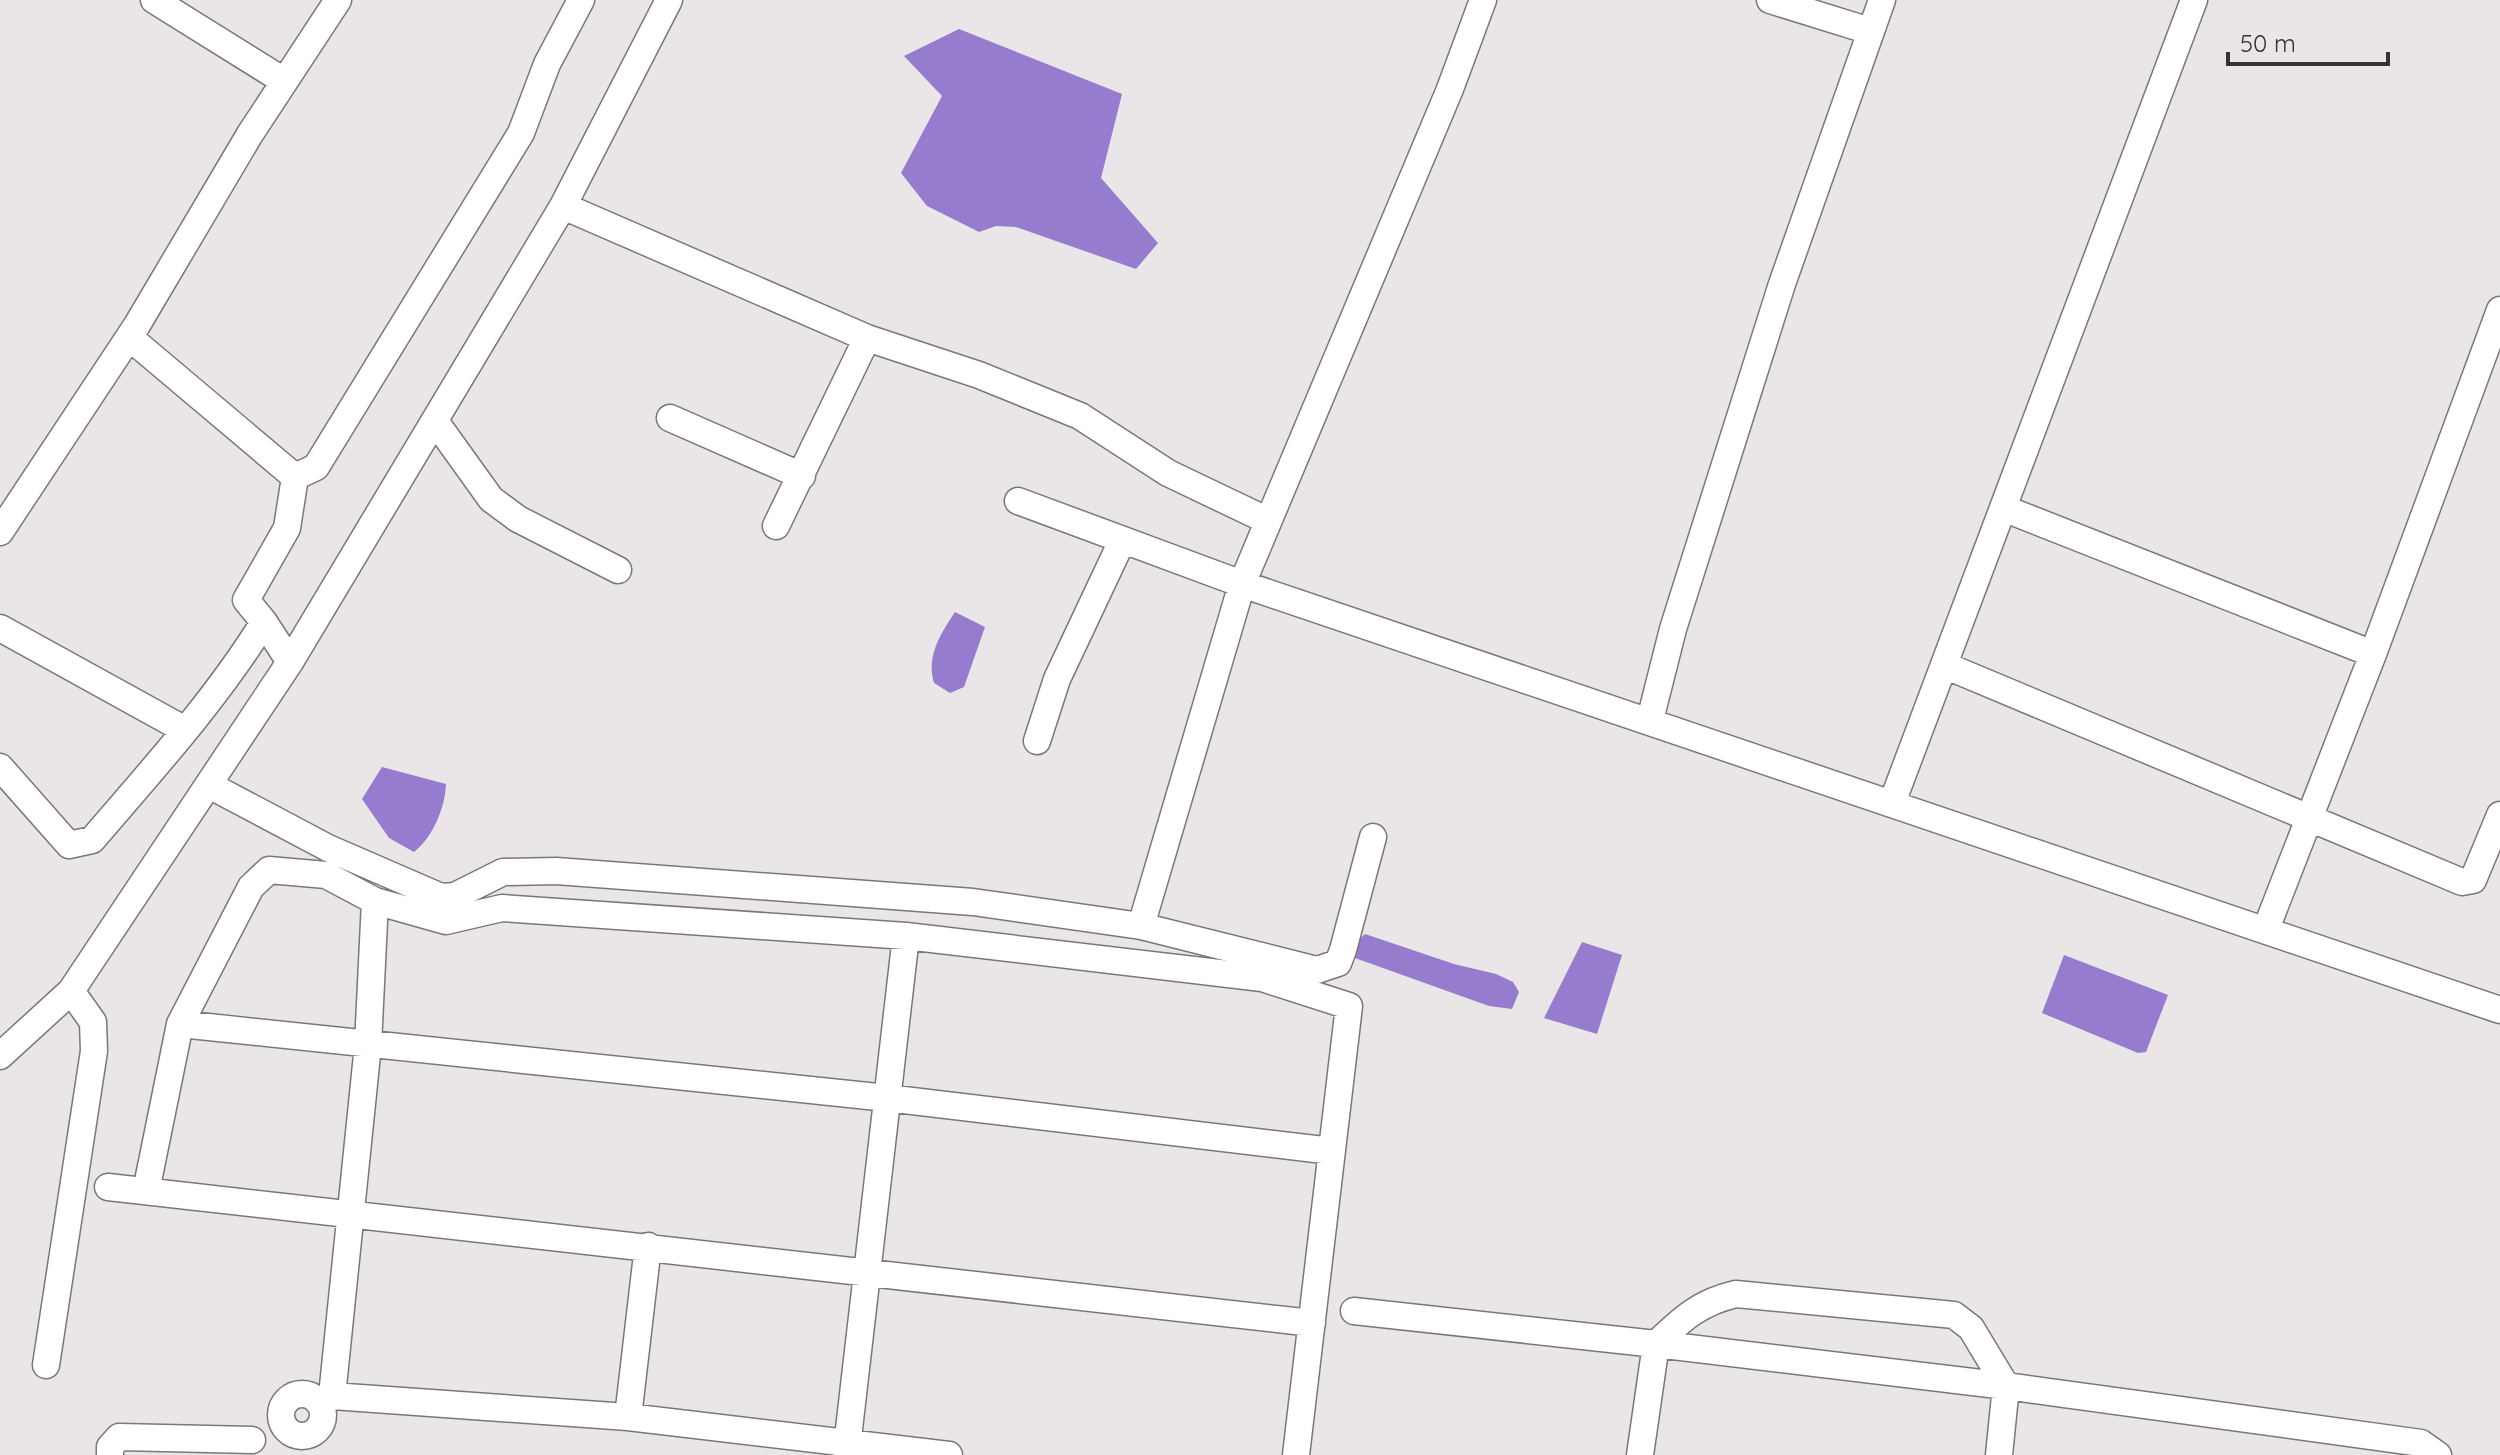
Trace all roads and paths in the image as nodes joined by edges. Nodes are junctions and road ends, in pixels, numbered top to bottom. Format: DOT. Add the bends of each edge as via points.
graph roads {
  1 [pos="154,0"];
  2 [pos="338,0"];
  3 [pos="581,0"];
  4 [pos="669,0"];
  5 [pos="1483,0"];
  6 [pos="1770,0"];
  7 [pos="1882,0"];
  8 [pos="2194,0"];
  9 [pos="1870,31"];
  10 [pos="284,81"];
  11 [pos="563,206"];
  12 [pos="2500,310"];
  13 [pos="129,337"];
  14 [pos="867,338"];
  15 [pos="670,418"];
  16 [pos="435,421"];
  17 [pos="802,476"];
  18 [pos="295,477"];
  19 [pos="1018,501"];
  20 [pos="2003,508"];
  21 [pos="1268,517"];
  22 [pos="776,526"];
  23 [pos="0,532"];
  24 [pos="1122,541"];
  25 [pos="618,570"];
  26 [pos="1242,584"];
  27 [pos="264,622"];
  28 [pos="0,628"];
  29 [pos="2373,654"];
  30 [pos="290,662"];
  31 [pos="1944,665"];
  32 [pos="1650,720"];
  33 [pos="185,730"];
  34 [pos="1037,741"];
  35 [pos="0,767"];
  36 [pos="209,785"];
  37 [pos="1892,803"];
  38 [pos="2500,815"];
  39 [pos="2310,818"];
  40 [pos="1373,837"];
  41 [pos="375,901"];
  42 [pos="1141,926"];
  43 [pos="2266,929"];
  44 [pos="906,936"];
  45 [pos="71,991"];
  46 [pos="2500,1010"];
  47 [pos="180,1024"];
  48 [pos="368,1045"];
  49 [pos="0,1056"];
  50 [pos="887,1098"];
  51 [pos="1332,1151"];
  52 [pos="108,1187"];
  53 [pos="146,1191"];
  54 [pos="349,1214"];
  55 [pos="648,1246"];
  56 [pos="867,1270"];
  57 [pos="1354,1311"];
  58 [pos="1312,1323"];
  59 [pos="1656,1344"];
  60 [pos="46,1365"];
  61 [pos="2006,1386"];
  62 [pos="324,1398"];
  63 [pos="628,1417"];
  64 [pos="290,1427"];
  65 [pos="244,1448"];
  66 [pos="847,1448"];
  67 [pos="110,1455"];
  68 [pos="278,1455"];
  69 [pos="949,1455"];
  70 [pos="1296,1455"];
  71 [pos="1640,1455"];
  72 [pos="1999,1455"];
  73 [pos="2438,1455"];
  1 -- 10 [label="street"];
  2 -- 10 [label="street"];
  3 -- 18 [label="street" via="547,64 521,133 316,467"];
  4 -- 11 [label="street"];
  5 -- 21 [label="street"];
  6 -- 9 [label="street"];
  7 -- 9 [label="street"];
  8 -- 20 [label="street"];
  9 -- 32 [label="street" via="1782,284 1673,629"];
  10 -- 13 [label="street"];
  11 -- 14 [label="street"];
  11 -- 16 [label="street"];
  12 -- 29 [label="street"];
  13 -- 18 [label="street"];
  13 -- 23 [label="street"];
  14 -- 17 [label="street"];
  14 -- 21 [label="street" via="1080,416 1168,473"];
  15 -- 17 [label="street"];
  16 -- 25 [label="street" via="491,499 518,519"];
  16 -- 30 [label="street"];
  17 -- 22 [label="street"];
  18 -- 27 [label="street" via="287,528 246,600"];
  19 -- 24 [label="street"];
  20 -- 29 [label="street"];
  20 -- 31 [label="street"];
  21 -- 26 [label="street"];
  24 -- 26 [label="street"];
  24 -- 34 [label="street" via="1057,679"];
  26 -- 32 [label="street"];
  26 -- 42 [label="street"];
  27 -- 30 [label="street"];
  27 -- 33 [label="street"];
  28 -- 33 [label="street"];
  29 -- 39 [label="street"];
  30 -- 36 [label="street"];
  31 -- 37 [label="street"];
  31 -- 39 [label="street"];
  32 -- 37 [label="street"];
  33 -- 35 [label="street" via="92,840 69,845"];
  36 -- 42 [label="street" via="328,848 441,897 455,896 503,872 556,871 973,902"];
  36 -- 45 [label="street"];
  37 -- 43 [label="street"];
  38 -- 39 [label="street" via="2482,865 2469,883"];
  39 -- 43 [label="street"];
  40 -- 42 [label="street" via="1343,950 1338,963 1329,968 1317,970"];
  41 -- 44 [label="street" via="446,921 502,908"];
  41 -- 47 [label="street" via="326,875 269,870 251,887"];
  41 -- 48 [label="street"];
  43 -- 46 [label="street"];
  44 -- 50 [label="street"];
  44 -- 51 [label="street" via="1262,978 1349,1006"];
  45 -- 49 [label="street"];
  45 -- 60 [label="street" via="93,1022 94,1051"];
  47 -- 48 [label="street"];
  47 -- 53 [label="street"];
  48 -- 50 [label="street"];
  48 -- 54 [label="street"];
  50 -- 51 [label="street"];
  50 -- 56 [label="street"];
  51 -- 58 [label="street"];
  52 -- 53 [label="street"];
  53 -- 54 [label="street"];
  54 -- 55 [label="street"];
  54 -- 62 [label="street"];
  55 -- 56 [label="street"];
  55 -- 63 [label="street"];
  56 -- 58 [label="street"];
  56 -- 66 [label="street"];
  57 -- 59 [label="street"];
  58 -- 70 [label="street"];
  59 -- 61 [label="street"];
  59 -- 61 [label="street" via="1692,1309 1736,1294 1954,1315 1971,1328"];
  59 -- 71 [label="street"];
  61 -- 72 [label="street"];
  61 -- 73 [label="street" via="2421,1443"];
  62 -- 63 [label="street"];
  62 -- 64 [label="street" via="318,1429"];
  63 -- 66 [label="street"];
  64 -- 65 [label="street"];
  64 -- 68 [label="street"];
  65 -- 67 [label="street" via="119,1437"];
  66 -- 69 [label="street"];
}
